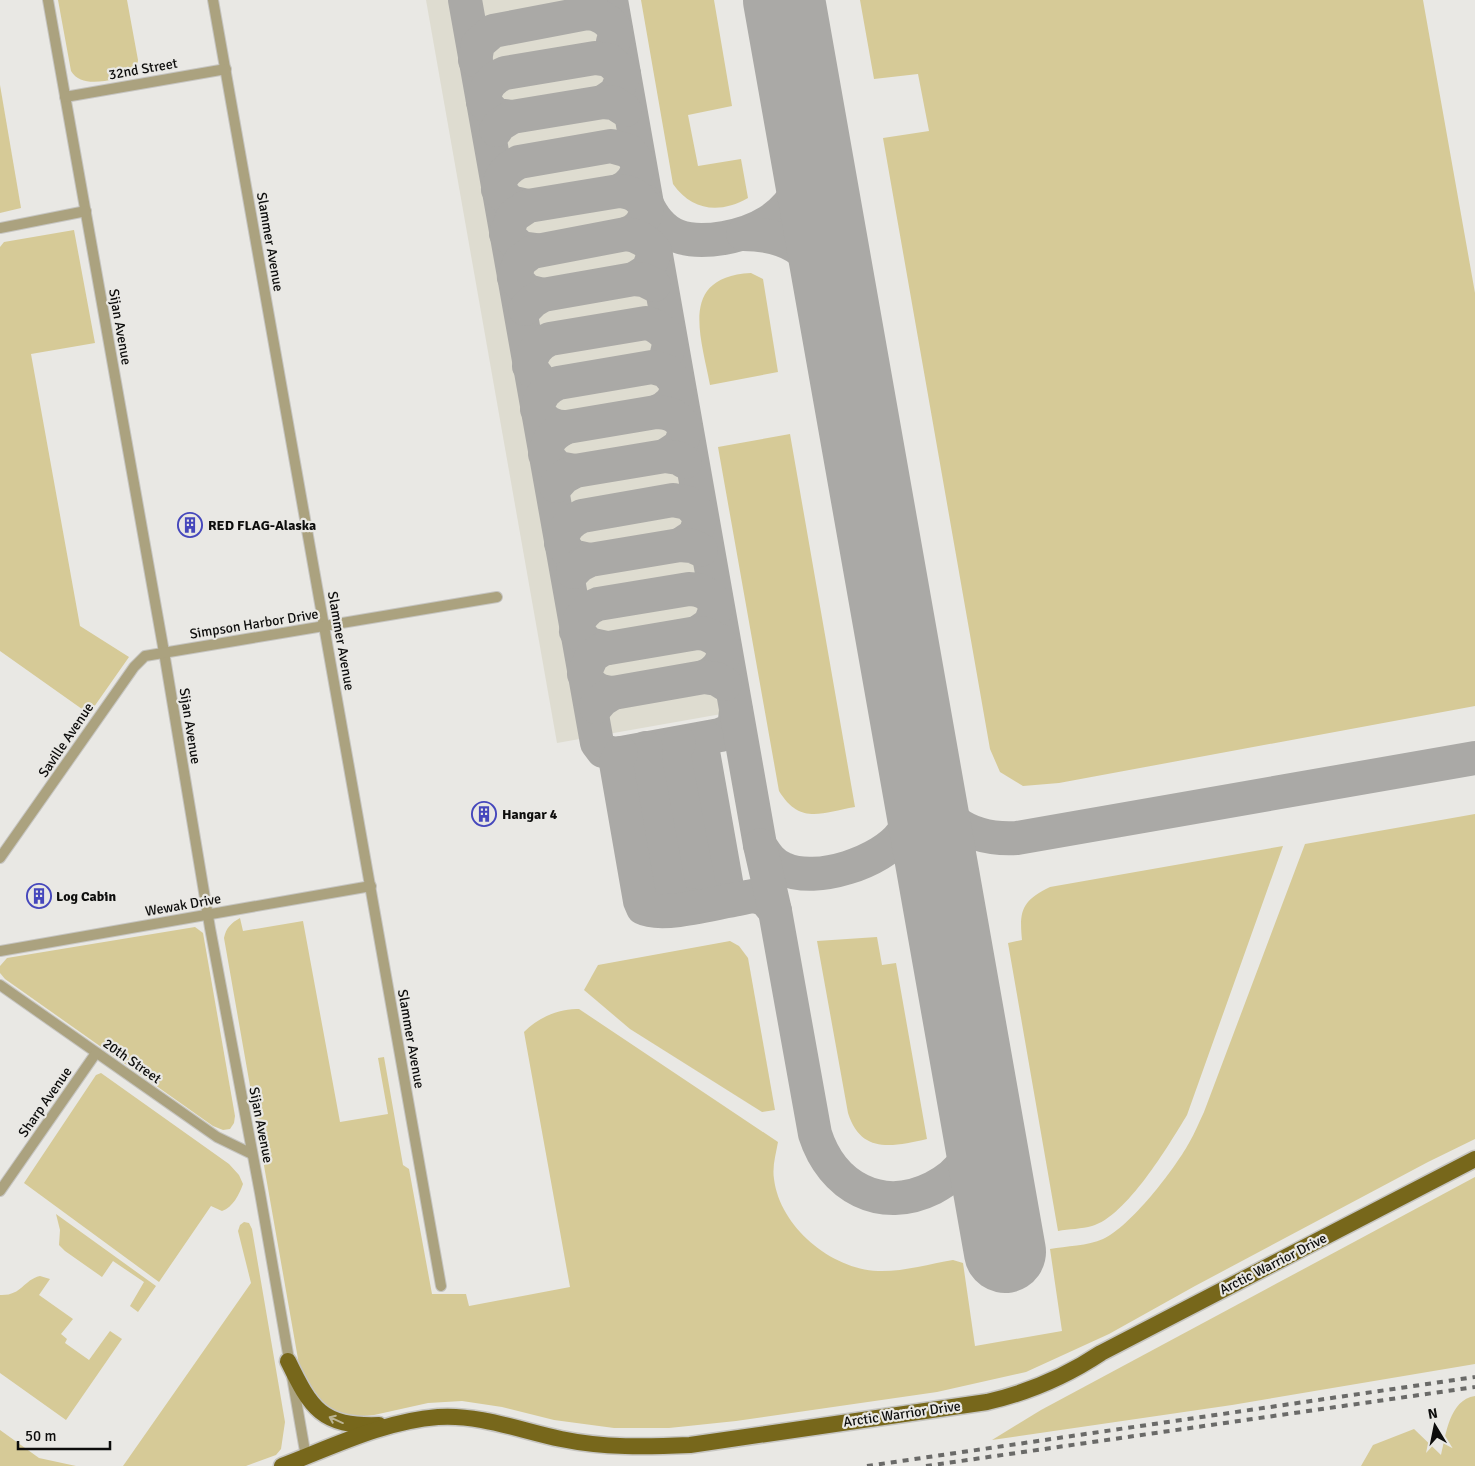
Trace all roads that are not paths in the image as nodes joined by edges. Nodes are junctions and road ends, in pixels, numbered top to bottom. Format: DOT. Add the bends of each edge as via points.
graph roads {
  1 [pos="48,0"];
  2 [pos="213,0"];
  3 [pos="226,69"];
  4 [pos="65,97"];
  5 [pos="86,211"];
  6 [pos="0,228"];
  7 [pos="497,596"];
  8 [pos="324,627"];
  9 [pos="164,652"];
  10 [pos="0,858"];
  11 [pos="371,886"];
  12 [pos="207,914"];
  13 [pos="0,951"];
  14 [pos="0,985"];
  15 [pos="96,1053"];
  16 [pos="252,1154"];
  17 [pos="1475,1159"];
  18 [pos="0,1191"];
  19 [pos="441,1286"];
  20 [pos="288,1361"];
  21 [pos="401,1424"];
  22 [pos="306,1456"];
  23 [pos="282,1466"];
  1 -- 4 [label="street, Sijan Avenue"];
  2 -- 3 [label="street, Slammer Avenue"];
  3 -- 4 [label="street, 32nd Street"];
  3 -- 8 [label="street, Slammer Avenue"];
  4 -- 5 [label="street, Sijan Avenue"];
  5 -- 6 [label="street"];
  5 -- 9 [label="street, Sijan Avenue"];
  7 -- 8 [label="street, Simpson Harbor Drive"];
  8 -- 9 [label="street, Simpson Harbor Drive"];
  8 -- 11 [label="street, Slammer Avenue"];
  9 -- 10 [label="street, Saville Avenue" via="145,656 134,666"];
  9 -- 12 [label="street, Sijan Avenue"];
  11 -- 12 [label="street, Wewak Drive"];
  11 -- 19 [label="street, Slammer Avenue"];
  12 -- 13 [label="street, Wewak Drive"];
  12 -- 16 [label="street, Sijan Avenue"];
  14 -- 15 [label="street, 20th Street"];
  15 -- 16 [label="street, 20th Street" via="217,1137"];
  15 -- 18 [label="street, Sharp Avenue"];
  16 -- 20 [label="street, Sijan Avenue"];
  17 -- 21 [label="main road, Arctic Warrior Drive" via="1058,1379 1016,1395 700,1444 655,1447 564,1440 469,1418 439,1417"];
  21 -- 20 [label="main road, one-way" via="362,1426 340,1423 320,1412 306,1398"];
  20 -- 22 [label="street, Sijan Avenue"];
  21 -- 22 [label="main road, Arctic Warrior Drive"];
  22 -- 23 [label="main road, Arctic Warrior Drive"];
}
